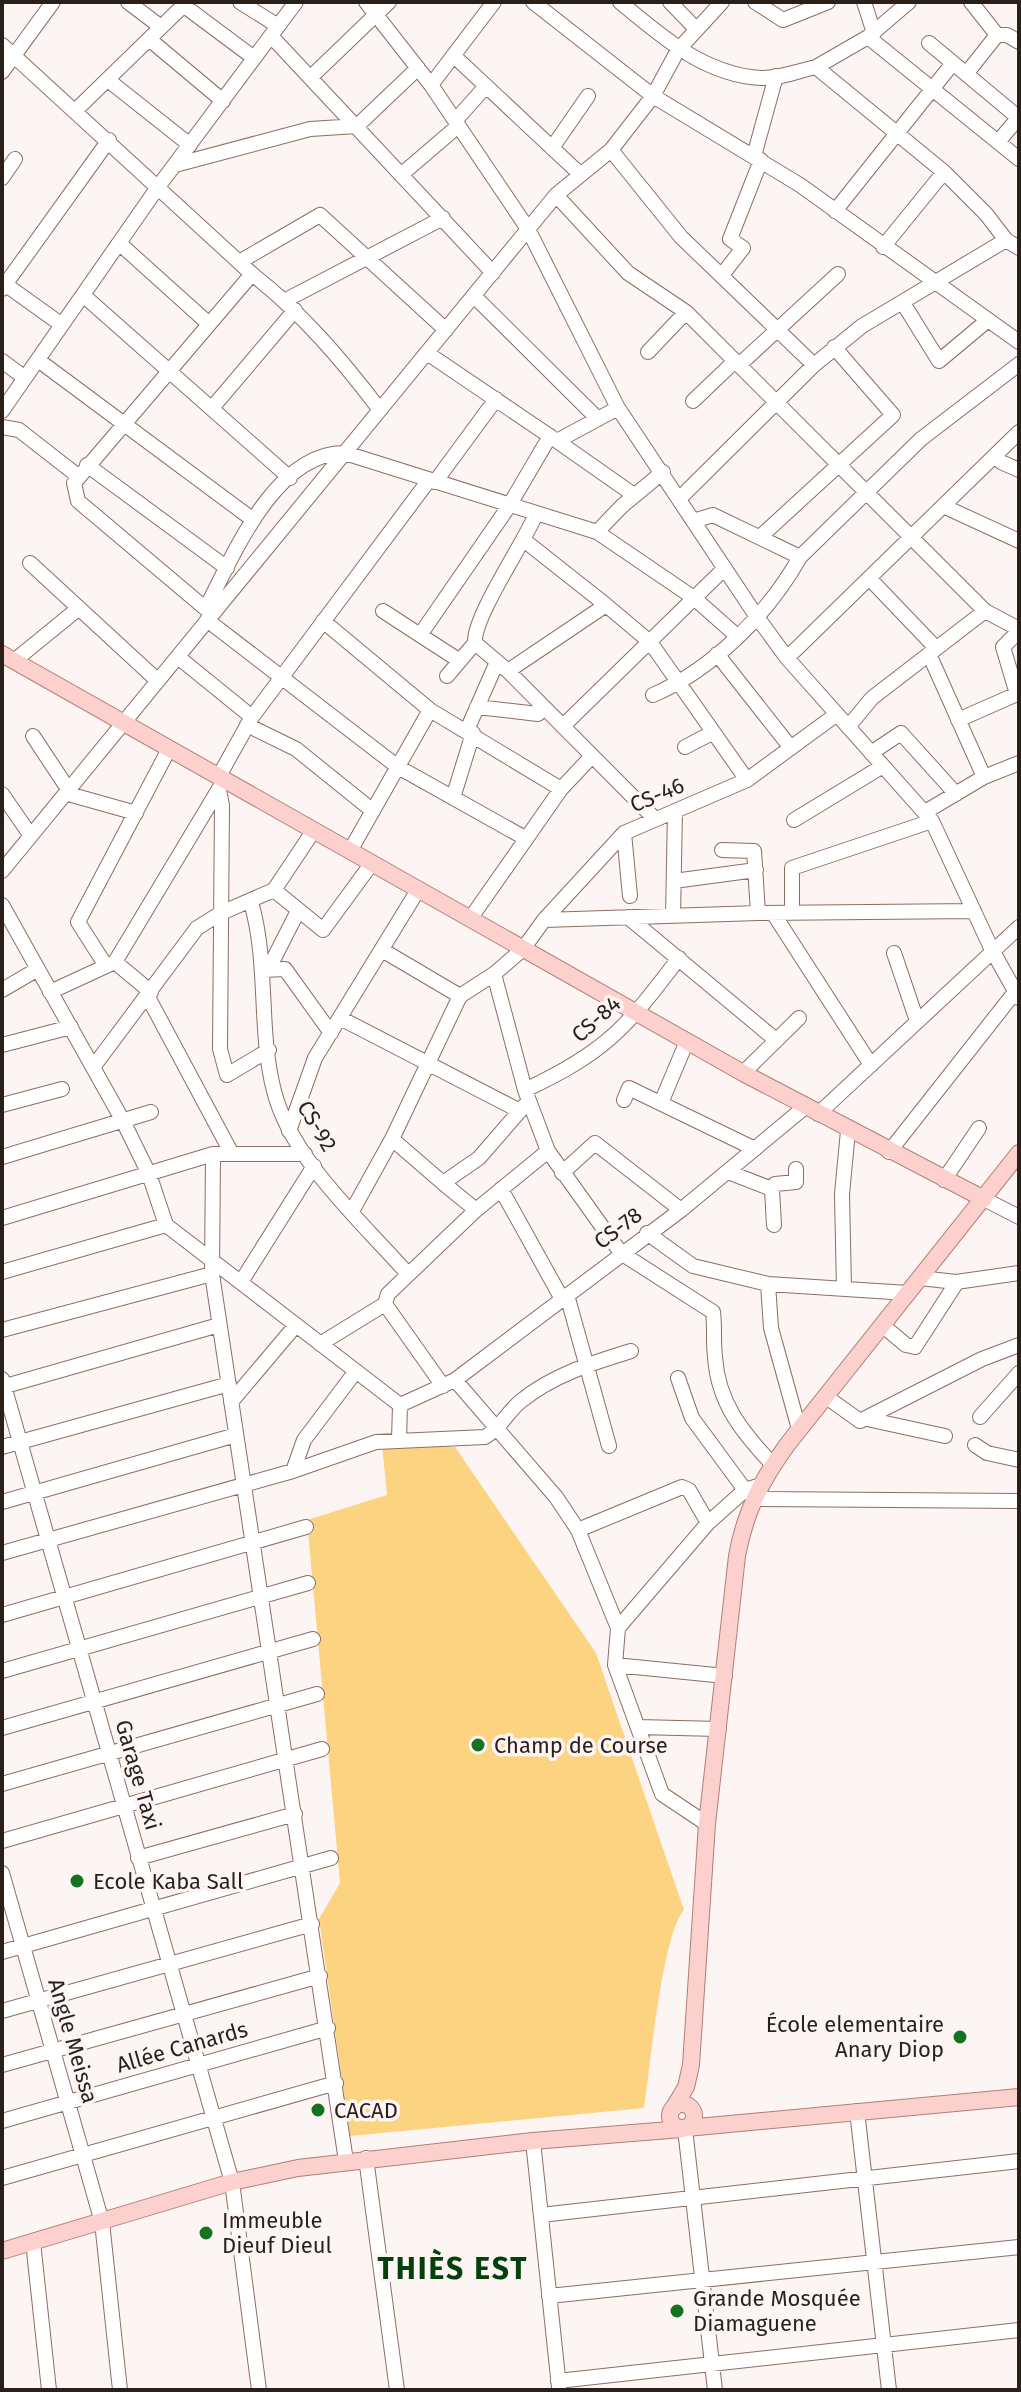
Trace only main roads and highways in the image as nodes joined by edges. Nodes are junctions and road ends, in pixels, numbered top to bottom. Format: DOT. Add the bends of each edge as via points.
graph roads {
  1 [pos="8,658"];
  2 [pos="1019,1153"];
  3 [pos="984,1199"];
  4 [pos="691,2065"];
  5 [pos="1019,2097"];
  6 [pos="672,2110"];
  7 [pos="688,2122"];
  8 [pos="638,2131"];
  9 [pos="2,2251"];
  1 -- 3 [label="main road" via="743,1073"];
  2 -- 3 [label="main road"];
  3 -- 4 [label="main road" via="752,1492 737,1556 707,1824"];
  4 -- 6 [label="main road"];
  4 -- 7 [label="main road"];
  5 -- 7 [label="main road" via="734,2126"];
  6 -- 7 [label="main road" via="681,2104"];
  6 -- 8 [label="main road"];
  7 -- 8 [label="main road"];
  8 -- 9 [label="main road" via="366,2158 232,2182"];
}
